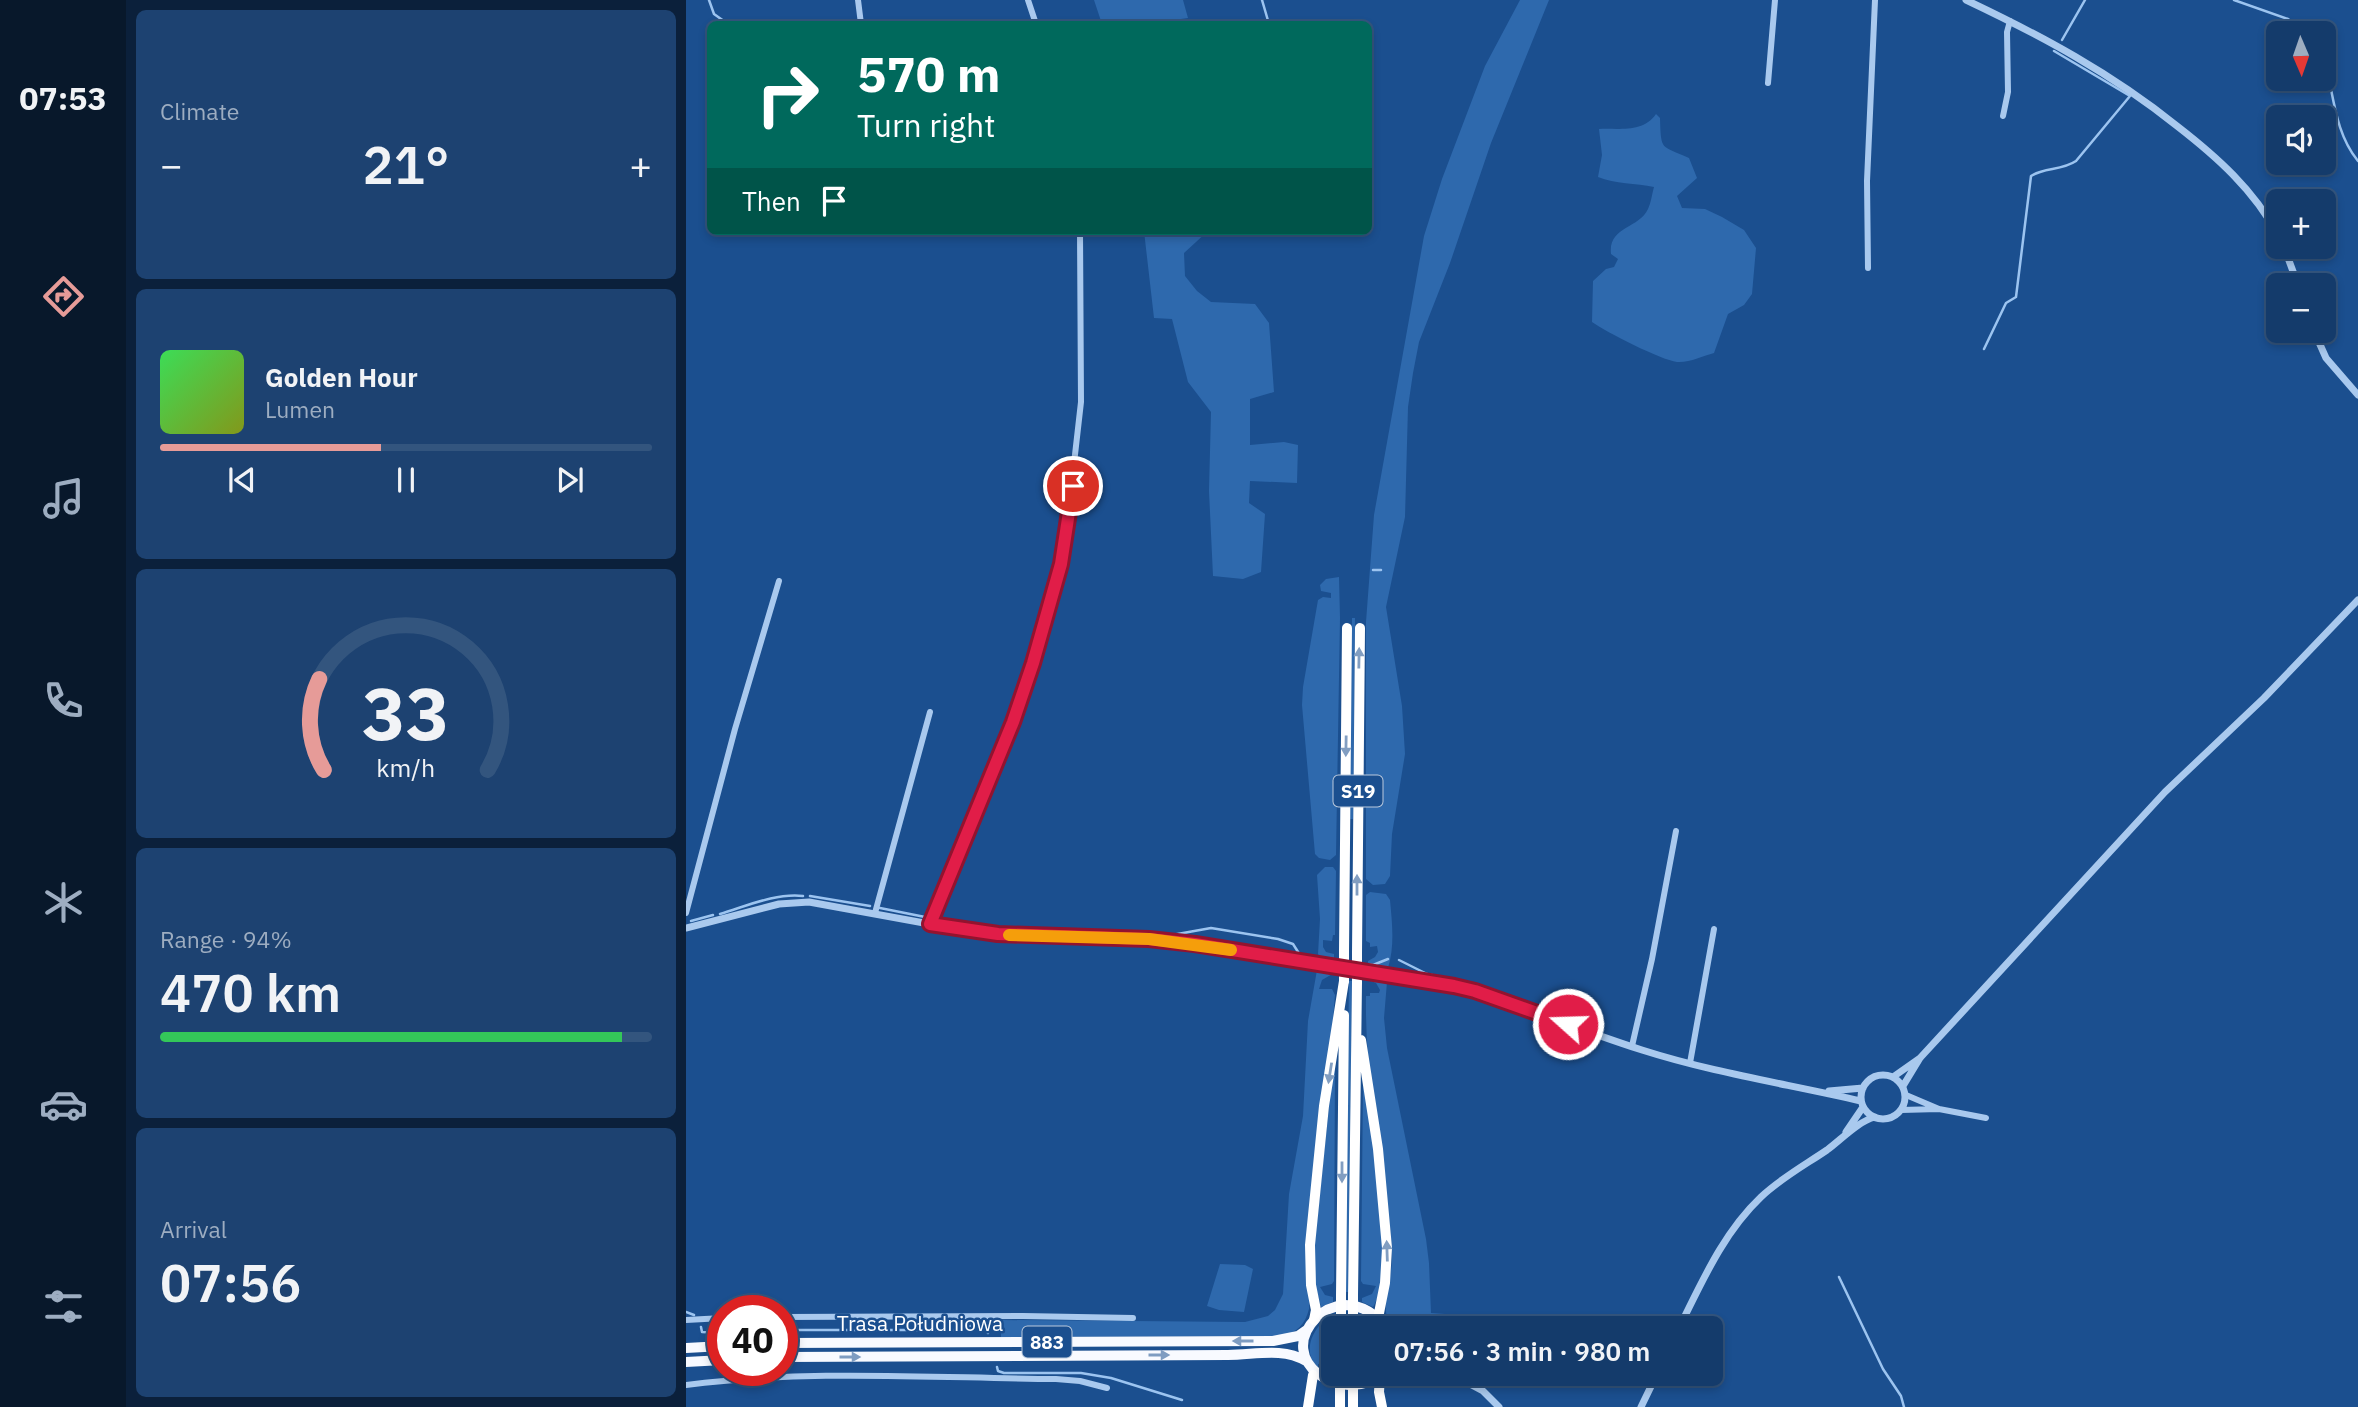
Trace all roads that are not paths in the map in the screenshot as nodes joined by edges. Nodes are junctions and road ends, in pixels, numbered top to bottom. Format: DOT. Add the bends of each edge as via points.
graph roads {
  1 [pos="858,0"];
  2 [pos="1028,0"];
  3 [pos="1775,0"];
  4 [pos="1875,0"];
  5 [pos="1966,0"];
  6 [pos="861,21"];
  7 [pos="1035,21"];
  8 [pos="2010,21"];
  9 [pos="1768,83"];
  10 [pos="2003,116"];
  11 [pos="2266,215"];
  12 [pos="1080,235"];
  13 [pos="1868,268"];
  14 [pos="2319,343"];
  15 [pos="2358,395"];
  16 [pos="779,581"];
  17 [pos="2358,600"];
  18 [pos="1347,628"];
  19 [pos="1360,628"];
  20 [pos="930,712"];
  21 [pos="1676,831"];
  22 [pos="686,913"];
  23 [pos="875,913"];
  24 [pos="930,924"];
  25 [pos="686,928"];
  26 [pos="1714,929"];
  27 [pos="1344,981"];
  28 [pos="1356,1013"];
  29 [pos="1632,1046"];
  30 [pos="1920,1058"];
  31 [pos="1690,1063"];
  32 [pos="1893,1077"];
  33 [pos="1903,1086"];
  34 [pos="1863,1088"];
  35 [pos="1825,1091"];
  36 [pos="1906,1095"];
  37 [pos="1862,1104"];
  38 [pos="1939,1109"];
  39 [pos="1901,1110"];
  40 [pos="1875,1117"];
  41 [pos="1986,1118"];
  42 [pos="1844,1135"];
  43 [pos="1341,1316"];
  44 [pos="1353,1316"];
  45 [pos="1375,1316"];
  46 [pos="1378,1316"];
  47 [pos="1685,1316"];
  48 [pos="798,1317"];
  49 [pos="1133,1318"];
  50 [pos="707,1319"];
  51 [pos="686,1320"];
  52 [pos="1311,1325"];
  53 [pos="798,1343"];
  54 [pos="707,1347"];
  55 [pos="686,1348"];
  56 [pos="798,1357"];
  57 [pos="707,1361"];
  58 [pos="1306,1361"];
  59 [pos="686,1362"];
  60 [pos="1313,1375"];
  61 [pos="1321,1382"];
  62 [pos="686,1385"];
  63 [pos="1328,1386"];
  64 [pos="1340,1386"];
  65 [pos="1353,1386"];
  66 [pos="1367,1386"];
  67 [pos="1380,1386"];
  68 [pos="1474,1386"];
  69 [pos="1651,1386"];
  70 [pos="1107,1388"];
  71 [pos="1308,1407"];
  72 [pos="1340,1407"];
  73 [pos="1353,1407"];
  74 [pos="1382,1407"];
  75 [pos="1499,1407"];
  76 [pos="1641,1407"];
  1 -- 6 [label="street"];
  2 -- 7 [label="street"];
  3 -- 9 [label="street"];
  4 -- 13 [label="street"];
  5 -- 8 [label="street"];
  8 -- 10 [label="street"];
  8 -- 11 [label="street" via="2109,75 2212,153"];
  12 -- 24 [label="street" via="1081,402 1061,564 1013,722"];
  14 -- 15 [label="street" via="2326,358"];
  16 -- 22 [label="street"];
  17 -- 30 [label="street" via="2165,792"];
  18 -- 27 [label="highway, S19, one-way, bridge"];
  28 -- 19 [label="highway, S19, one-way, bridge"];
  20 -- 23 [label="street"];
  21 -- 29 [label="street"];
  23 -- 24 [label="street"];
  23 -- 25 [label="street" via="791,902"];
  24 -- 29 [label="street" via="998,934 1149,939 1421,980 1475,991"];
  26 -- 31 [label="street"];
  27 -- 43 [label="highway, S19, one-way, bridge"];
  27 -- 52 [label="highway, one-way" via="1324,1106 1310,1245 1316,1310"];
  28 -- 44 [label="highway, S19, bridge"];
  46 -- 28 [label="highway, one-way" via="1387,1248 1378,1149"];
  29 -- 31 [label="street"];
  30 -- 32 [label="street"];
  30 -- 33 [label="street"];
  31 -- 35 [label="street"];
  32 -- 33 [label="street"];
  32 -- 34 [label="street" via="1878,1075"];
  33 -- 36 [label="street"];
  34 -- 35 [label="street"];
  34 -- 37 [label="street"];
  35 -- 37 [label="street"];
  36 -- 38 [label="street"];
  36 -- 39 [label="street"];
  37 -- 40 [label="street"];
  37 -- 42 [label="street"];
  38 -- 39 [label="street"];
  38 -- 41 [label="street"];
  39 -- 40 [label="street" via="1892,1117"];
  40 -- 42 [label="street"];
  42 -- 47 [label="street" via="1751,1207 1719,1250"];
  45 -- 52 [label="highway, 883" via="1343,1305 1327,1310"];
  48 -- 49 [label="street"];
  50 -- 51 [label="street"];
  52 -- 53 [label="highway, Trasa Południowa / 883, one-way" via="1291,1338 1273,1341"];
  52 -- 58 [label="highway" via="1304,1345"];
  54 -- 55 [label="highway"];
  56 -- 58 [label="highway, Trasa Południowa / 883, one-way" via="1276,1352"];
  57 -- 59 [label="highway"];
  58 -- 60 [label="highway"];
  60 -- 61 [label="highway"];
  60 -- 71 [label="highway"];
  62 -- 70 [label="street" via="845,1377 1056,1379"];
  63 -- 66 [label="highway" via="1344,1391"];
  64 -- 72 [label="highway, bridge"];
  65 -- 73 [label="highway, bridge"];
  67 -- 74 [label="highway"];
  68 -- 75 [label="street"];
  69 -- 76 [label="street"];
}
